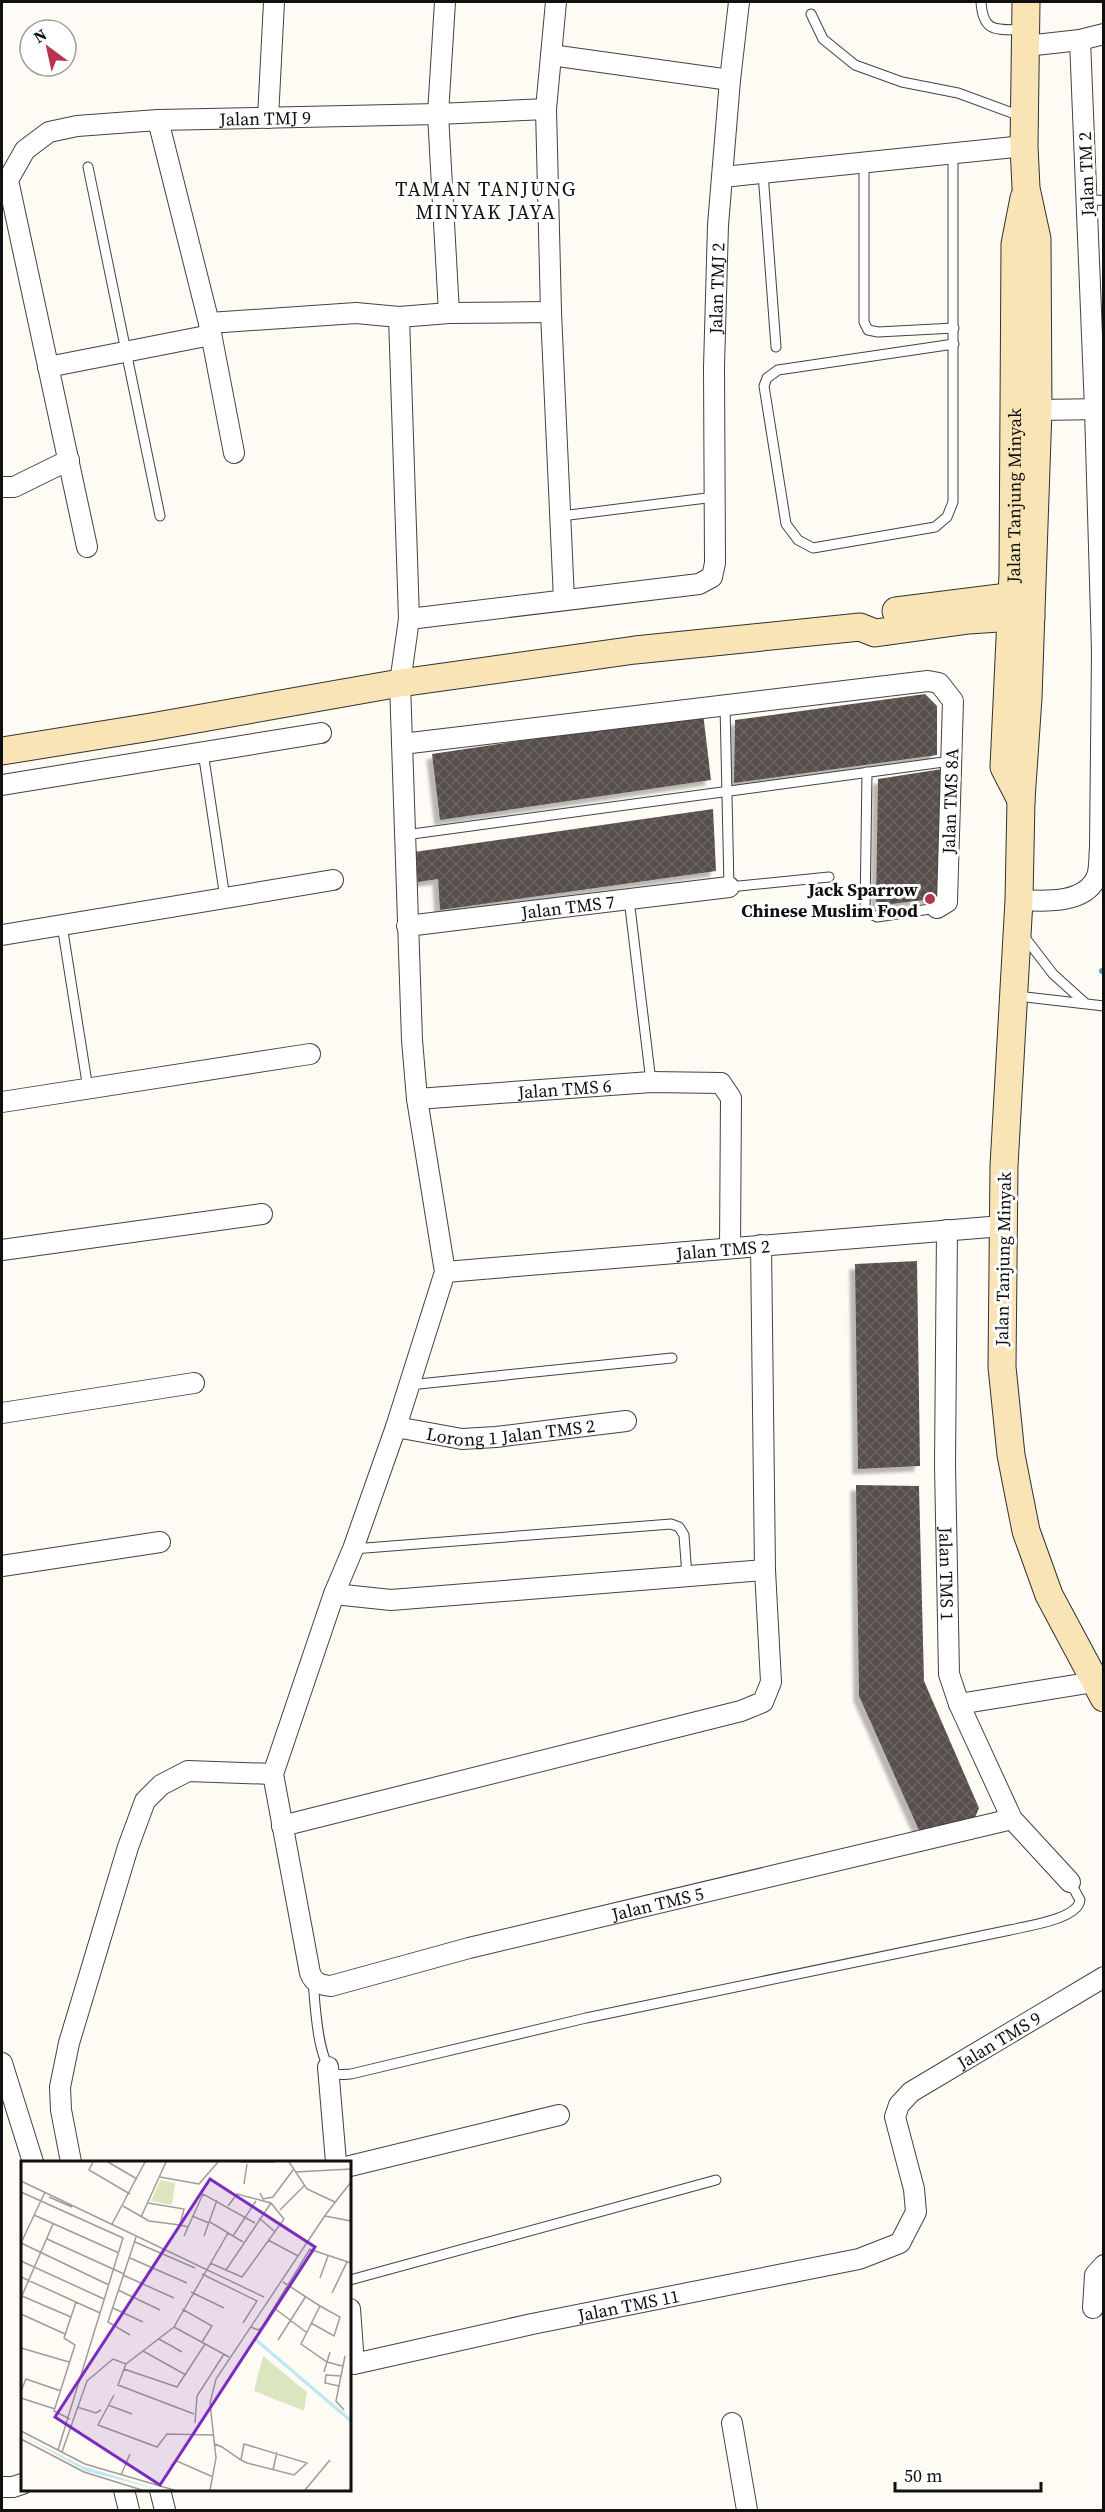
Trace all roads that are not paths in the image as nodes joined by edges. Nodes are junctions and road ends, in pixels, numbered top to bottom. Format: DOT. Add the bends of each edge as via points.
graph roads {
  1 [pos="274,2"];
  2 [pos="445,2"];
  3 [pos="556,2"];
  4 [pos="739,2"];
  5 [pos="981,2"];
  6 [pos="1026,2"];
  7 [pos="812,14"];
  8 [pos="1104,34"];
  9 [pos="1026,38"];
  10 [pos="1080,40"];
  11 [pos="551,55"];
  12 [pos="730,80"];
  13 [pos="546,109"];
  14 [pos="438,114"];
  15 [pos="268,118"];
  16 [pos="1025,118"];
  17 [pos="158,120"];
  18 [pos="1024,146"];
  19 [pos="953,153"];
  20 [pos="864,163"];
  21 [pos="88,167"];
  22 [pos="763,173"];
  23 [pos="723,177"];
  24 [pos="1026,188"];
  25 [pos="1095,200"];
  26 [pos="551,312"];
  27 [pos="449,313"];
  28 [pos="399,316"];
  29 [pos="954,328"];
  30 [pos="210,329"];
  31 [pos="954,344"];
  32 [pos="776,347"];
  33 [pos="127,352"];
  34 [pos="48,367"];
  35 [pos="1100,409"];
  36 [pos="1038,410"];
  37 [pos="234,453"];
  38 [pos="69,460"];
  39 [pos="2,487"];
  40 [pos="715,497"];
  41 [pos="160,516"];
  42 [pos="561,516"];
  43 [pos="1012,542"];
  44 [pos="87,547"];
  45 [pos="564,600"];
  46 [pos="1021,606"];
  47 [pos="967,611"];
  48 [pos="408,619"];
  49 [pos="1103,651"];
  50 [pos="400,683"];
  51 [pos="725,704"];
  52 [pos="1007,706"];
  53 [pos="321,733"];
  54 [pos="402,744"];
  55 [pos="2,751"];
  56 [pos="203,752"];
  57 [pos="951,761"];
  58 [pos="867,772"];
  59 [pos="2,785"];
  60 [pos="727,792"];
  61 [pos="1021,800"];
  62 [pos="405,835"];
  63 [pos="1102,850"];
  64 [pos="829,877"];
  65 [pos="333,880"];
  66 [pos="729,886"];
  67 [pos="225,898"];
  68 [pos="629,898"];
  69 [pos="938,908"];
  70 [pos="1017,913"];
  71 [pos="62,926"];
  72 [pos="407,926"];
  73 [pos="2,935"];
  74 [pos="1012,996"];
  75 [pos="1084,1002"];
  76 [pos="1104,1006"];
  77 [pos="310,1054"];
  78 [pos="651,1082"];
  79 [pos="88,1089"];
  80 [pos="417,1099"];
  81 [pos="2,1102"];
  82 [pos="262,1215"];
  83 [pos="1002,1226"];
  84 [pos="948,1230"];
  85 [pos="761,1245"];
  86 [pos="730,1247"];
  87 [pos="2,1250"];
  88 [pos="445,1272"];
  89 [pos="672,1358"];
  90 [pos="194,1383"];
  91 [pos="409,1385"];
  92 [pos="2,1413"];
  93 [pos="626,1421"];
  94 [pos="396,1427"];
  95 [pos="160,1542"];
  96 [pos="353,1549"];
  97 [pos="2,1566"];
  98 [pos="765,1570"];
  99 [pos="687,1576"];
  100 [pos="334,1594"];
  101 [pos="1099,1690"];
  102 [pos="959,1704"];
  103 [pos="273,1774"];
  104 [pos="1012,1819"];
  105 [pos="282,1826"];
  106 [pos="1070,1882"];
  107 [pos="311,1977"];
  108 [pos="1104,1977"];
  109 [pos="2,2063"];
  110 [pos="328,2067"];
  111 [pos="559,2115"];
  112 [pos="32,2161"];
  113 [pos="71,2161"];
  114 [pos="336,2161"];
  115 [pos="351,2166"];
  116 [pos="716,2180"];
  117 [pos="900,2243"];
  118 [pos="1104,2265"];
  119 [pos="351,2280"];
  120 [pos="1093,2308"];
  121 [pos="351,2323"];
  122 [pos="732,2423"];
  123 [pos="21,2484"];
  124 [pos="2,2487"];
  125 [pos="124,2491"];
  126 [pos="160,2491"];
  127 [pos="129,2511"];
  128 [pos="165,2511"];
  129 [pos="747,2511"];
  1 -- 15 [label="street"];
  2 -- 14 [label="street"];
  3 -- 11 [label="street"];
  4 -- 12 [label="street, Jalan TMJ 2"];
  5 -- 9 [label="lane" via="988,26"];
  6 -- 9 [label="main road, Jalan Tanjung Minyak"];
  7 -- 16 [label="lane" via="823,39 855,65 902,82 958,93"];
  8 -- 10 [label="street"];
  9 -- 10 [label="street"];
  9 -- 16 [label="main road, Jalan Tanjung Minyak"];
  10 -- 25 [label="street, Jalan TM 2"];
  11 -- 12 [label="street"];
  11 -- 13 [label="street"];
  12 -- 23 [label="street, Jalan TMJ 2"];
  13 -- 14 [label="street, Jalan TMJ 9"];
  13 -- 26 [label="street"];
  14 -- 15 [label="street, Jalan TMJ 9"];
  14 -- 27 [label="street"];
  15 -- 17 [label="street, Jalan TMJ 9"];
  16 -- 18 [label="main road, Jalan Tanjung Minyak"];
  17 -- 30 [label="street"];
  17 -- 34 [label="street, Jalan TMJ 9" via="49,132 26,150 8,180"];
  18 -- 19 [label="street"];
  18 -- 24 [label="main road, Jalan Tanjung Minyak"];
  19 -- 20 [label="street"];
  19 -- 29 [label="lane"];
  20 -- 22 [label="street"];
  20 -- 29 [label="lane" via="864,322 868,330"];
  21 -- 33 [label="lane"];
  22 -- 23 [label="street"];
  22 -- 32 [label="lane"];
  23 -- 40 [label="street, Jalan TMJ 2" via="715,331"];
  24 -- 36 [label="main road, Jalan Tanjung Minyak" via="1037,239"];
  24 -- 43 [label="main road, Jalan Tanjung Minyak" via="1015,244"];
  25 -- 35 [label="street, Jalan TM 2"];
  26 -- 27 [label="street"];
  26 -- 42 [label="street"];
  27 -- 28 [label="street"];
  28 -- 30 [label="street" via="356,313"];
  28 -- 48 [label="street"];
  29 -- 31 [label="lane"];
  30 -- 33 [label="street"];
  30 -- 37 [label="street"];
  31 -- 31 [label="lane" via="953,502 946,517 934,527 813,548 798,540 786,524 764,386 768,378 778,370"];
  33 -- 34 [label="street"];
  33 -- 41 [label="lane"];
  34 -- 38 [label="street"];
  35 -- 36 [label="street"];
  35 -- 49 [label="street, Jalan TM 2"];
  36 -- 46 [label="main road, Jalan Tanjung Minyak"];
  38 -- 39 [label="street" via="14,487"];
  38 -- 44 [label="street"];
  40 -- 42 [label="lane"];
  40 -- 45 [label="street, Jalan TMJ 2" via="712,577 699,584"];
  42 -- 45 [label="street"];
  43 -- 46 [label="main road, Jalan Tanjung Minyak"];
  43 -- 47 [label="main road" via="997,580"];
  45 -- 48 [label="street"];
  46 -- 47 [label="main road"];
  46 -- 52 [label="main road, Jalan Tanjung Minyak"];
  46 -- 61 [label="main road, Jalan Tanjung Minyak" via="1025,768"];
  47 -- 50 [label="main road" via="872,615 860,627 635,650"];
  47 -- 52 [label="main road" via="1000,634 1000,687"];
  48 -- 50 [label="street"];
  49 -- 63 [label="street, Jalan TM 2"];
  50 -- 54 [label="street"];
  50 -- 55 [label="main road"];
  51 -- 54 [label="street"];
  51 -- 57 [label="street, Jalan TMS 8A" via="928,681 939,683 953,701"];
  51 -- 60 [label="lane"];
  52 -- 61 [label="main road, Jalan Tanjung Minyak" via="1004,766"];
  53 -- 56 [label="street"];
  54 -- 62 [label="street"];
  56 -- 59 [label="street"];
  56 -- 67 [label="lane"];
  57 -- 58 [label="lane"];
  57 -- 69 [label="street, Jalan TMS 8A" via="947,902"];
  58 -- 60 [label="lane"];
  58 -- 69 [label="lane" via="865,910 877,917"];
  60 -- 62 [label="lane"];
  60 -- 66 [label="lane"];
  61 -- 70 [label="main road, Jalan Tanjung Minyak"];
  62 -- 72 [label="street"];
  63 -- 70 [label="street, Jalan TM 2" via="1097,878 1082,893"];
  64 -- 66 [label="lane"];
  65 -- 67 [label="street"];
  66 -- 68 [label="street, Jalan TMS 7"];
  67 -- 71 [label="street"];
  68 -- 72 [label="street, Jalan TMS 7"];
  68 -- 78 [label="lane"];
  70 -- 74 [label="main road, Jalan Tanjung Minyak"];
  70 -- 75 [label="lane" via="1053,974"];
  71 -- 73 [label="street"];
  71 -- 79 [label="lane"];
  72 -- 80 [label="street"];
  74 -- 75 [label="lane"];
  74 -- 83 [label="main road, Jalan Tanjung Minyak"];
  75 -- 76 [label="lane"];
  77 -- 79 [label="street"];
  78 -- 80 [label="street, Jalan TMS 6"];
  78 -- 86 [label="street, Jalan TMS 6" via="721,1083 731,1098"];
  79 -- 81 [label="street"];
  80 -- 88 [label="street"];
  82 -- 87 [label="street"];
  83 -- 84 [label="street, Jalan TMS 2"];
  83 -- 101 [label="main road, Jalan Tanjung Minyak" via="1002,1367 1019,1502 1049,1595"];
  84 -- 85 [label="street, Jalan TMS 2"];
  84 -- 102 [label="street, Jalan TMS 1" via="945,1465 949,1674"];
  85 -- 86 [label="street, Jalan TMS 2"];
  85 -- 98 [label="street"];
  86 -- 88 [label="street, Jalan TMS 2"];
  88 -- 91 [label="street"];
  89 -- 91 [label="lane"];
  90 -- 92 [label="street"];
  91 -- 94 [label="street"];
  93 -- 94 [label="street, Lorong 1 Jalan TMS 2" via="462,1439"];
  94 -- 96 [label="street"];
  95 -- 97 [label="street"];
  96 -- 99 [label="lane" via="671,1524 684,1535"];
  96 -- 100 [label="street"];
  98 -- 99 [label="street"];
  98 -- 105 [label="street" via="771,1682 763,1702 741,1712"];
  99 -- 100 [label="street" via="391,1600"];
  100 -- 103 [label="street"];
  101 -- 102 [label="street"];
  102 -- 104 [label="street, Jalan TMS 1"];
  103 -- 105 [label="street"];
  103 -- 113 [label="street" via="188,1772 161,1785 146,1801 128,1847 75,2021 60,2087"];
  104 -- 106 [label="street, Jalan TMS 1"];
  104 -- 107 [label="street, Jalan TMS 5" via="469,1948 331,1986 320,1985"];
  105 -- 107 [label="street"];
  106 -- 110 [label="lane" via="1080,1900 1077,1910 1010,1930 586,2018 351,2074 337,2074"];
  107 -- 110 [label="lane" via="321,2051"];
  108 -- 117 [label="street, Jalan TMS 9" via="911,2092 899,2105 896,2117 916,2212"];
  109 -- 112 [label="street"];
  110 -- 114 [label="street"];
  111 -- 115 [label="street"];
  116 -- 119 [label="lane"];
  117 -- 121 [label="street, Jalan TMS 11" via="859,2259 354,2364"];
  118 -- 120 [label="street" via="1095,2275"];
  122 -- 129 [label="street"];
  123 -- 124 [label="street"];
  125 -- 127 [label="street"];
  126 -- 128 [label="street"];
}
